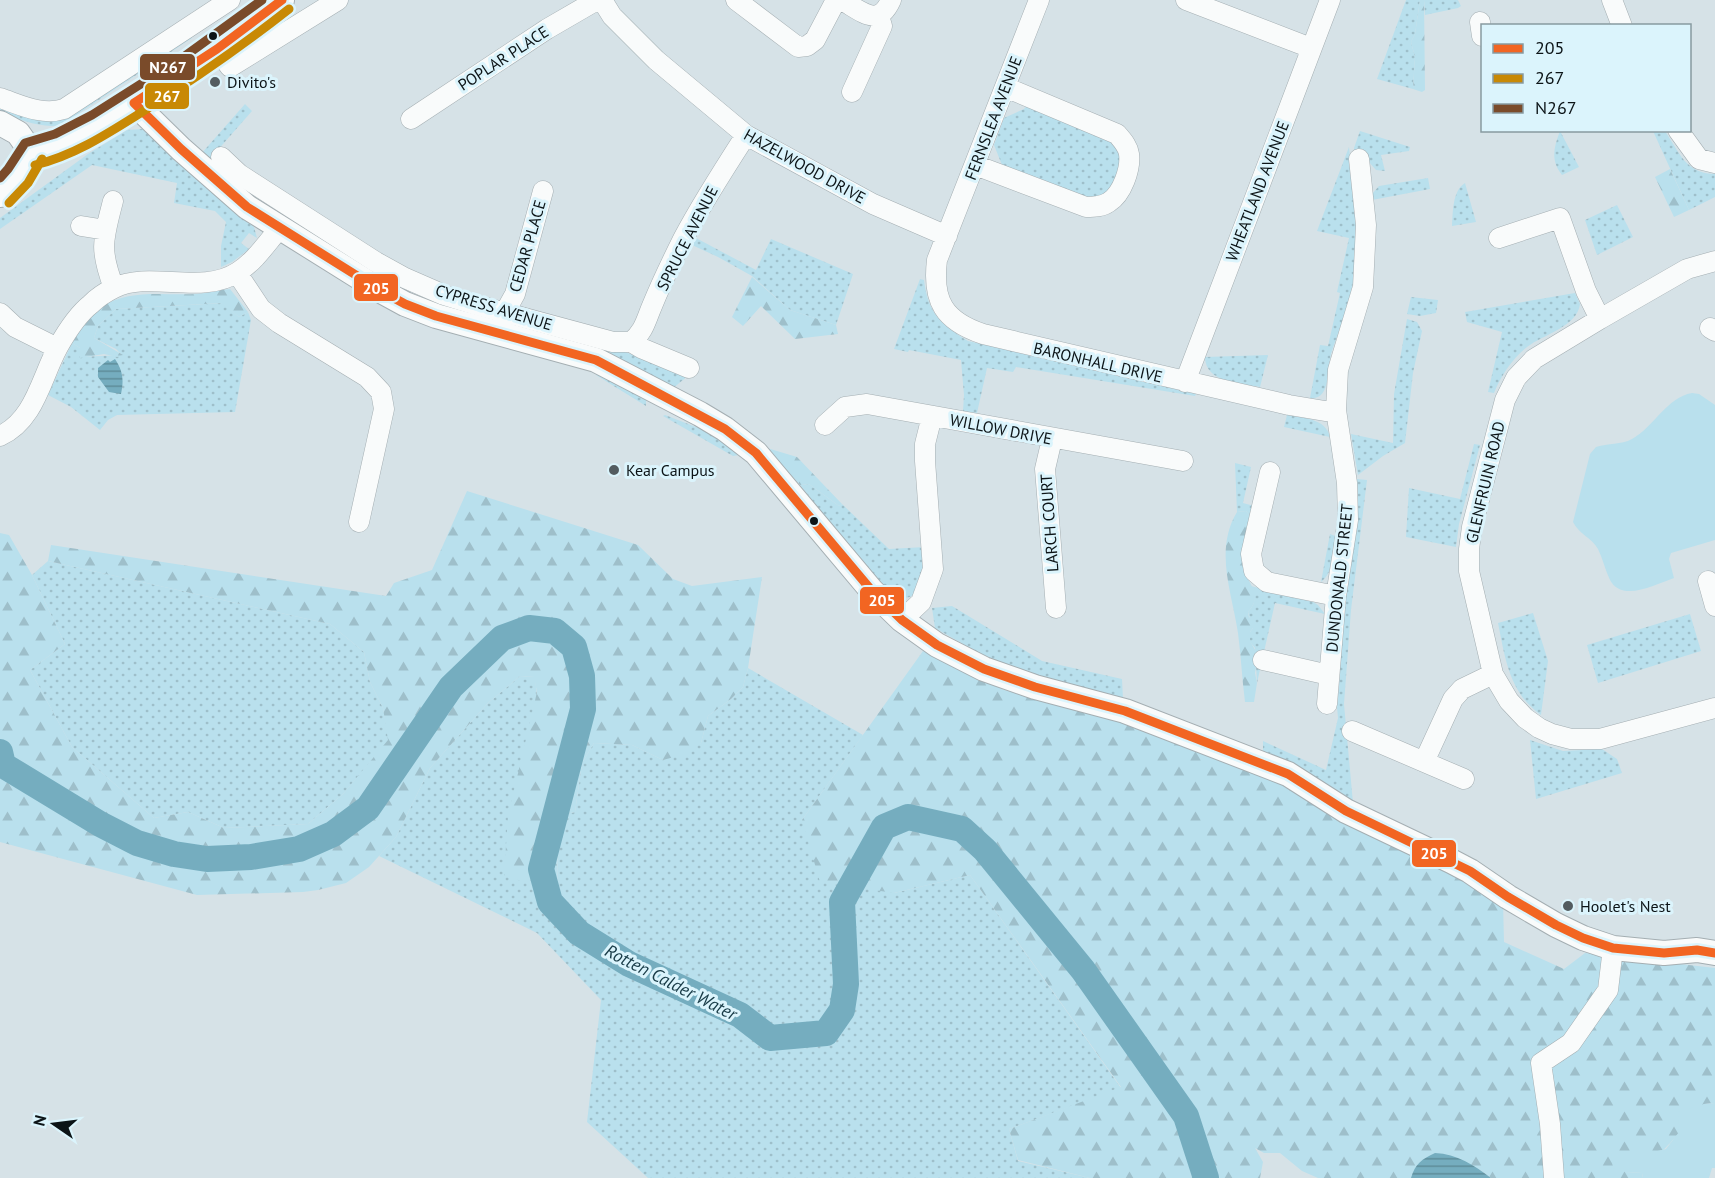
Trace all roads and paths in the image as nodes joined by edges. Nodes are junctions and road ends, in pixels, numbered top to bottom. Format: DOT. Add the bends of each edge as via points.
graph roads {
  1 [pos="230,0"];
  2 [pos="282,0"];
  3 [pos="338,0"];
  4 [pos="597,0"];
  5 [pos="602,0"];
  6 [pos="736,0"];
  7 [pos="836,0"];
  8 [pos="841,0"];
  9 [pos="1039,0"];
  10 [pos="1186,0"];
  11 [pos="1330,0"];
  12 [pos="1612,0"];
  13 [pos="885,8"];
  14 [pos="1621,24"];
  15 [pos="1311,48"];
  16 [pos="217,49"];
  17 [pos="1005,87"];
  18 [pos="852,92"];
  19 [pos="0,98"];
  20 [pos="134,103"];
  21 [pos="411,120"];
  22 [pos="0,123"];
  23 [pos="1679,132"];
  24 [pos="746,135"];
  25 [pos="32,153"];
  26 [pos="221,157"];
  27 [pos="1359,159"];
  28 [pos="1715,163"];
  29 [pos="975,165"];
  30 [pos="542,191"];
  31 [pos="0,195"];
  32 [pos="113,201"];
  33 [pos="81,226"];
  34 [pos="279,229"];
  35 [pos="106,230"];
  36 [pos="947,236"];
  37 [pos="1499,238"];
  38 [pos="1715,261"];
  39 [pos="237,273"];
  40 [pos="114,288"];
  41 [pos="0,314"];
  42 [pos="1600,319"];
  43 [pos="502,323"];
  44 [pos="632,342"];
  45 [pos="57,348"];
  46 [pos="688,368"];
  47 [pos="1185,382"];
  48 [pos="1336,410"];
  49 [pos="932,416"];
  50 [pos="825,424"];
  51 [pos="0,436"];
  52 [pos="1052,439"];
  53 [pos="1183,461"];
  54 [pos="1270,472"];
  55 [pos="359,522"];
  56 [pos="1708,581"];
  57 [pos="1336,596"];
  58 [pos="1715,606"];
  59 [pos="1056,608"];
  60 [pos="902,620"];
  61 [pos="1263,660"];
  62 [pos="1493,674"];
  63 [pos="1329,675"];
  64 [pos="1327,704"];
  65 [pos="1715,708"];
  66 [pos="1352,731"];
  67 [pos="1424,762"];
  68 [pos="1464,779"];
  69 [pos="1613,948"];
  70 [pos="1715,953"];
  71 [pos="1554,1178"];
  1 -- 19 [label="street" via="64,109 36,110"];
  2 -- 16 [label="main road"];
  3 -- 16 [label="street" via="230,67"];
  4 -- 21 [label="street, POPLAR PLACE"];
  5 -- 24 [label="street, HAZELWOOD DRIVE" via="612,16 656,60"];
  6 -- 7 [label="street" via="798,46 815,40"];
  8 -- 13 [label="street" via="871,15"];
  9 -- 17 [label="street, FERNSLEA AVENUE"];
  10 -- 15 [label="street"];
  11 -- 15 [label="street, WHEATLAND AVENUE"];
  12 -- 14 [label="street"];
  13 -- 18 [label="street" via="882,26"];
  15 -- 47 [label="street, WHEATLAND AVENUE"];
  16 -- 20 [label="main road"];
  17 -- 29 [label="street, FERNSLEA AVENUE"];
  17 -- 29 [label="street" via="1117,134 1129,152 1124,179 1110,202 1086,207"];
  20 -- 25 [label="main road" via="63,143"];
  20 -- 34 [label="main road" via="205,171"];
  22 -- 25 [label="main road" via="18,133"];
  23 -- 28 [label="street" via="1699,159"];
  24 -- 36 [label="street, HAZELWOOD DRIVE" via="873,204"];
  24 -- 44 [label="street, SPRUCE AVENUE" via="683,239 644,328"];
  25 -- 31 [label="main road"];
  26 -- 43 [label="street, CYPRESS AVENUE" via="239,174 386,267"];
  27 -- 48 [label="street, DUNDONALD STREET" via="1366,225 1363,287 1338,370"];
  29 -- 36 [label="street, FERNSLEA AVENUE"];
  30 -- 43 [label="street, CEDAR PLACE" via="515,294"];
  32 -- 35 [label="street"];
  33 -- 35 [label="street"];
  34 -- 39 [label="street"];
  34 -- 43 [label="main road" via="405,304 436,316"];
  35 -- 40 [label="street" via="105,266"];
  36 -- 47 [label="street, BARONHALL DRIVE" via="937,260 937,294 951,318 967,329"];
  37 -- 42 [label="street" via="1560,218"];
  38 -- 42 [label="street, GLENFRUIN ROAD" via="1687,268"];
  39 -- 40 [label="street" via="209,282 136,283"];
  39 -- 55 [label="street" via="261,309 367,377 381,392 384,409"];
  40 -- 45 [label="street" via="74,321"];
  41 -- 45 [label="street" via="15,327"];
  42 -- 62 [label="street, GLENFRUIN ROAD" via="1533,359 1516,378 1505,400 1468,549 1469,571"];
  43 -- 44 [label="street, CYPRESS AVENUE"];
  43 -- 60 [label="main road" via="596,360 725,429 756,453 872,591"];
  44 -- 46 [label="street, CYPRESS AVENUE"];
  45 -- 51 [label="street" via="30,409 19,424"];
  47 -- 48 [label="street, BARONHALL DRIVE" via="1289,405"];
  48 -- 57 [label="street, DUNDONALD STREET" via="1347,483 1348,520"];
  49 -- 50 [label="street, WILLOW DRIVE" via="842,400"];
  49 -- 52 [label="street, WILLOW DRIVE"];
  49 -- 60 [label="street" via="925,461 933,569 921,602"];
  52 -- 53 [label="street, WILLOW DRIVE" via="1154,465"];
  52 -- 59 [label="street, LARCH COURT" via="1045,469 1045,580"];
  54 -- 57 [label="street" via="1251,554 1254,571 1267,582"];
  56 -- 58 [label="street"];
  57 -- 63 [label="street, DUNDONALD STREET"];
  60 -- 69 [label="main road" via="937,645 984,669 1125,711 1288,774 1346,811 1470,871 1556,925"];
  61 -- 63 [label="street, DUNDONALD STREET"];
  62 -- 65 [label="street, GLENFRUIN ROAD" via="1524,718 1552,734 1571,739 1600,739"];
  62 -- 67 [label="street" via="1462,689 1453,699"];
  63 -- 64 [label="street, DUNDONALD STREET"];
  66 -- 67 [label="street"];
  67 -- 68 [label="street"];
  69 -- 70 [label="main road"];
  69 -- 71 [label="street" via="1608,990 1571,1042 1541,1063"];
}
